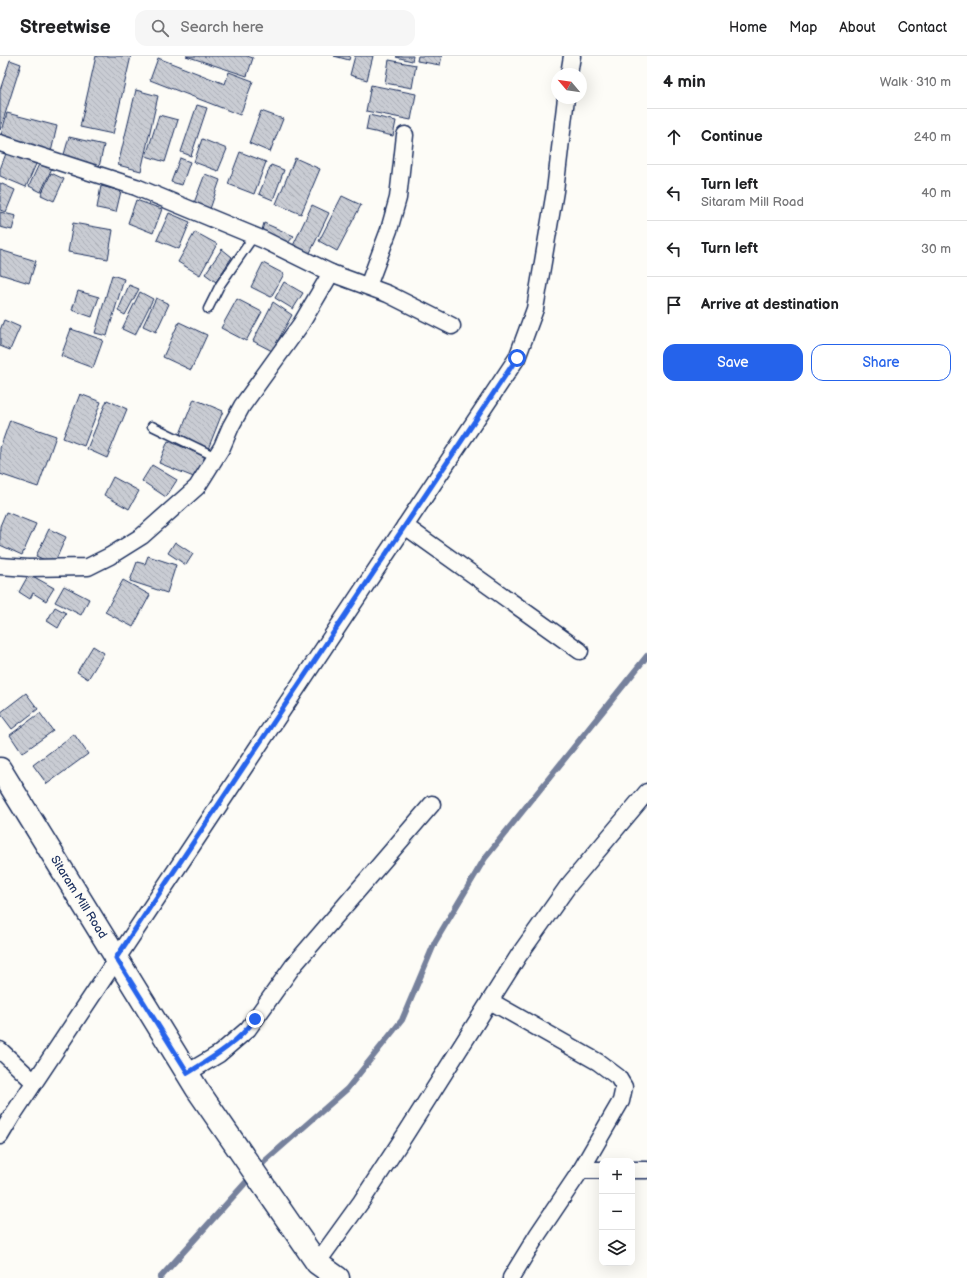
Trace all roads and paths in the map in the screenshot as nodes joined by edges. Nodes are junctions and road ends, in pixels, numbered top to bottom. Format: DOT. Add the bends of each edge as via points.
graph roads {
  1 [pos="572,56"];
  2 [pos="570,68"];
  3 [pos="565,104"];
  4 [pos="405,135"];
  5 [pos="0,143"];
  6 [pos="254,236"];
  7 [pos="332,273"];
  8 [pos="368,286"];
  9 [pos="208,309"];
  10 [pos="452,326"];
  11 [pos="152,426"];
  12 [pos="216,457"];
  13 [pos="405,526"];
  14 [pos="0,566"];
  15 [pos="580,651"];
  16 [pos="0,769"];
  17 [pos="647,792"];
  18 [pos="432,804"];
  19 [pos="116,958"];
  20 [pos="490,1001"];
  21 [pos="0,1050"];
  22 [pos="188,1073"];
  23 [pos="34,1082"];
  24 [pos="0,1136"];
  25 [pos="581,1170"];
  26 [pos="599,1170"];
  27 [pos="635,1170"];
  28 [pos="647,1170"];
  29 [pos="317,1263"];
  30 [pos="338,1278"];
  31 [pos="511,1278"];
  1 -- 2 [label="street"];
  3 -- 13 [label="street" via="555,191 535,309 517,358"];
  4 -- 8 [label="street" via="398,198"];
  5 -- 6 [label="street" via="136,186"];
  6 -- 7 [label="street"];
  6 -- 9 [label="lane" via="220,285"];
  7 -- 8 [label="street"];
  7 -- 12 [label="street" via="301,324 242,406"];
  8 -- 10 [label="street"];
  11 -- 12 [label="lane"];
  12 -- 14 [label="street" via="197,487 142,536 110,556 88,567"];
  13 -- 15 [label="street"];
  13 -- 19 [label="street"];
  16 -- 19 [label="street, Sitaram Mill Road"];
  17 -- 20 [label="street" via="568,886"];
  18 -- 22 [label="street" via="293,966 248,1029 219,1054"];
  19 -- 22 [label="street, Sitaram Mill Road"];
  19 -- 23 [label="street"];
  20 -- 25 [label="street" via="598,1062 618,1077 624,1087 621,1101"];
  20 -- 29 [label="street" via="405,1136"];
  21 -- 23 [label="street"];
  22 -- 29 [label="street, Sitaram Mill Road"];
  23 -- 24 [label="street"];
  25 -- 26 [label="street"];
  25 -- 31 [label="street"];
  27 -- 28 [label="street"];
  29 -- 30 [label="street, Sitaram Mill Road"];
}
